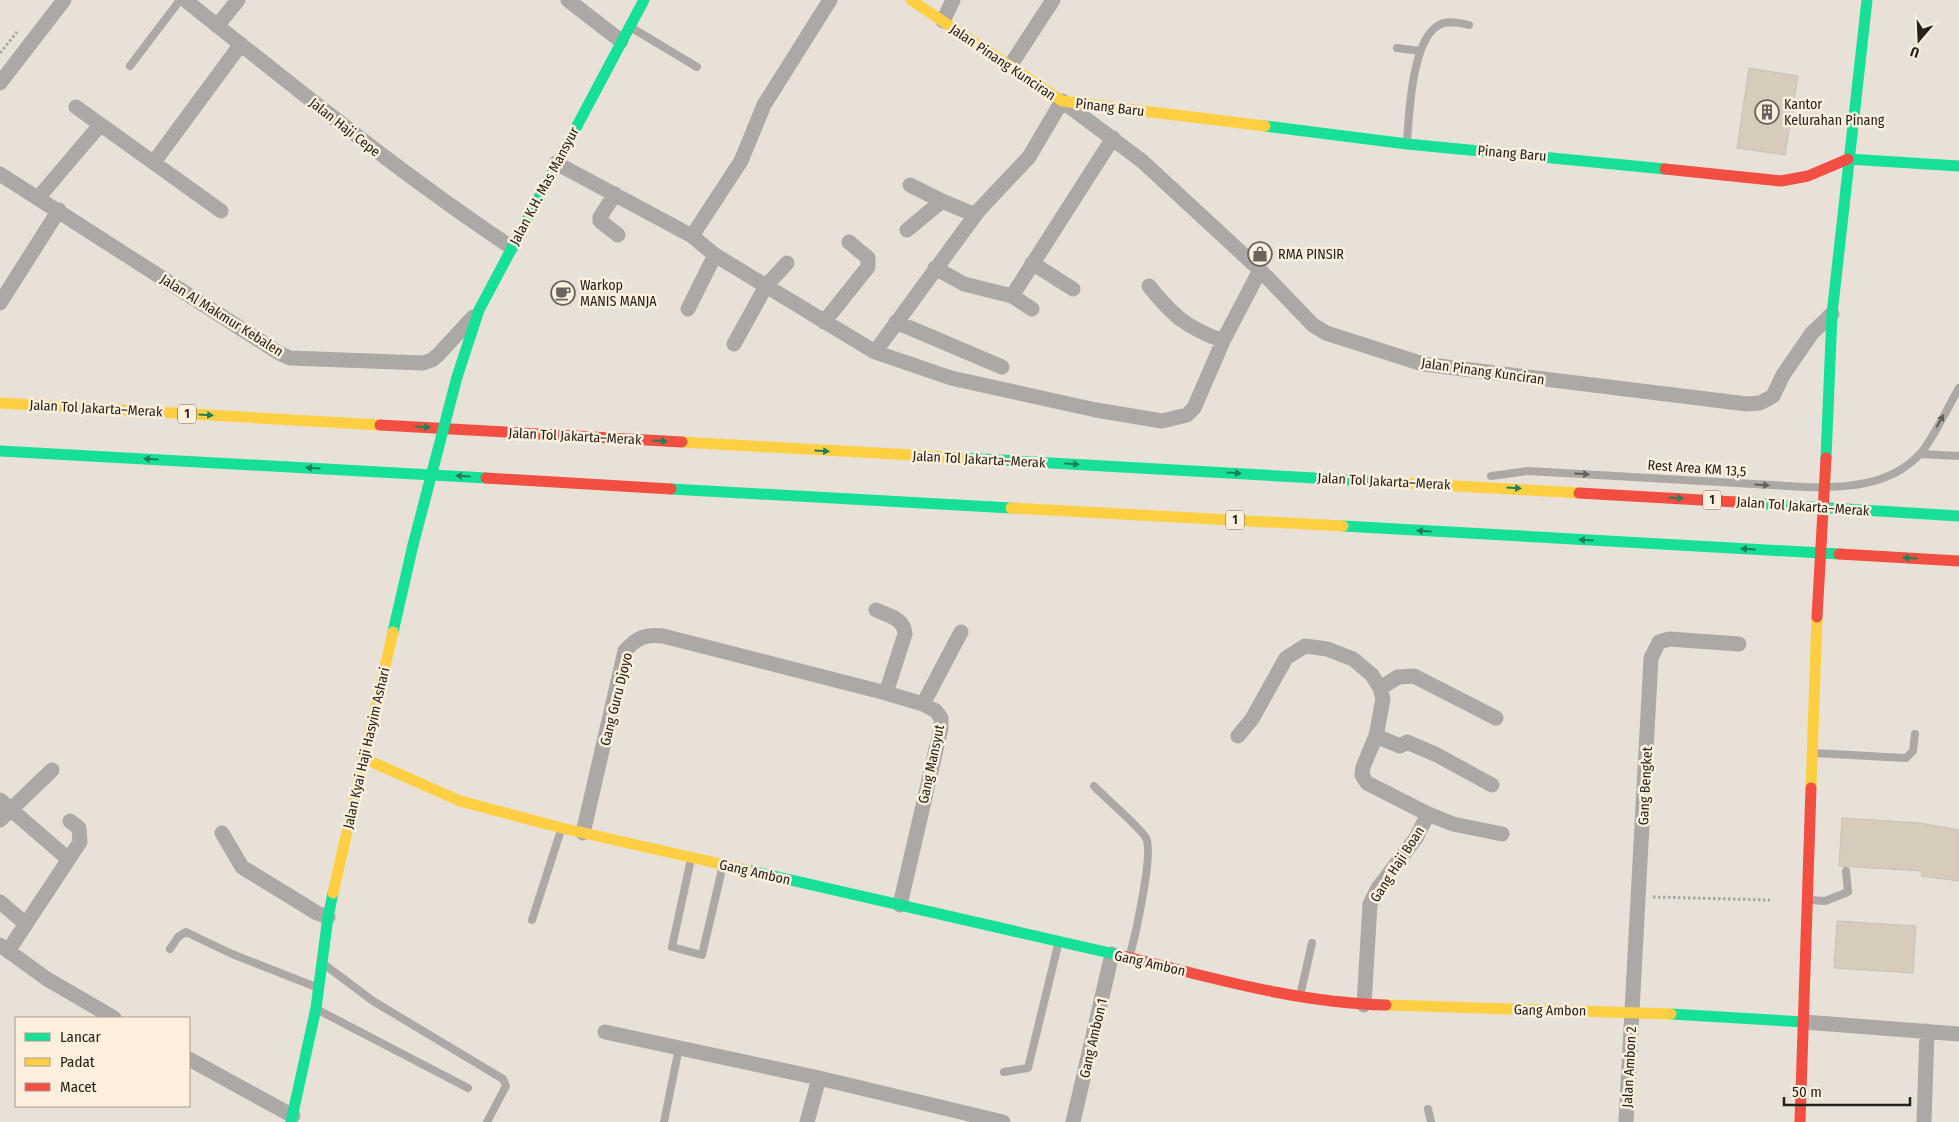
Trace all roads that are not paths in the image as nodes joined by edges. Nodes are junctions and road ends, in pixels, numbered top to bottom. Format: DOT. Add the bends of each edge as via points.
graph roads {
  1 [pos="64,0"];
  2 [pos="180,0"];
  3 [pos="185,0"];
  4 [pos="238,0"];
  5 [pos="568,0"];
  6 [pos="644,0"];
  7 [pos="830,0"];
  8 [pos="911,0"];
  9 [pos="953,0"];
  10 [pos="1053,0"];
  11 [pos="1867,0"];
  12 [pos="943,21"];
  13 [pos="1469,25"];
  14 [pos="217,26"];
  15 [pos="630,27"];
  16 [pos="621,41"];
  17 [pos="241,44"];
  18 [pos="1396,48"];
  19 [pos="1420,51"];
  20 [pos="130,66"];
  21 [pos="1010,66"];
  22 [pos="697,67"];
  23 [pos="0,83"];
  24 [pos="1062,101"];
  25 [pos="76,107"];
  26 [pos="100,125"];
  27 [pos="1113,138"];
  28 [pos="1406,144"];
  29 [pos="1850,158"];
  30 [pos="154,162"];
  31 [pos="556,163"];
  32 [pos="1959,166"];
  33 [pos="0,174"];
  34 [pos="910,185"];
  35 [pos="615,194"];
  36 [pos="38,198"];
  37 [pos="942,201"];
  38 [pos="59,210"];
  39 [pos="221,211"];
  40 [pos="975,215"];
  41 [pos="907,230"];
  42 [pos="618,235"];
  43 [pos="692,236"];
  44 [pos="850,242"];
  45 [pos="511,247"];
  46 [pos="715,255"];
  47 [pos="787,263"];
  48 [pos="1032,263"];
  49 [pos="936,268"];
  50 [pos="1260,270"];
  51 [pos="766,286"];
  52 [pos="1149,286"];
  53 [pos="1073,289"];
  54 [pos="1012,296"];
  55 [pos="0,303"];
  56 [pos="688,309"];
  57 [pos="1032,309"];
  58 [pos="480,310"];
  59 [pos="1832,314"];
  60 [pos="824,322"];
  61 [pos="896,322"];
  62 [pos="1224,341"];
  63 [pos="734,344"];
  64 [pos="875,352"];
  65 [pos="1002,367"];
  66 [pos="457,377"];
  67 [pos="1959,388"];
  68 [pos="0,403"];
  69 [pos="0,451"];
  70 [pos="1920,454"];
  71 [pos="1959,456"];
  72 [pos="1465,485"];
  73 [pos="1959,516"];
  74 [pos="1959,561"];
  75 [pos="876,610"];
  76 [pos="961,632"];
  77 [pos="1738,644"];
  78 [pos="794,670"];
  79 [pos="1380,688"];
  80 [pos="886,693"];
  81 [pos="923,704"];
  82 [pos="1496,718"];
  83 [pos="1914,734"];
  84 [pos="1238,736"];
  85 [pos="1376,736"];
  86 [pos="1812,753"];
  87 [pos="363,758"];
  88 [pos="52,770"];
  89 [pos="1094,786"];
  90 [pos="1492,786"];
  91 [pos="6,804"];
  92 [pos="1428,814"];
  93 [pos="0,820"];
  94 [pos="70,821"];
  95 [pos="562,828"];
  96 [pos="222,833"];
  97 [pos="583,833"];
  98 [pos="1502,834"];
  99 [pos="67,858"];
  100 [pos="692,858"];
  101 [pos="722,865"];
  102 [pos="1846,872"];
  103 [pos="1807,900"];
  104 [pos="0,902"];
  105 [pos="900,905"];
  106 [pos="328,918"];
  107 [pos="532,920"];
  108 [pos="26,924"];
  109 [pos="1058,941"];
  110 [pos="1312,943"];
  111 [pos="4,948"];
  112 [pos="170,949"];
  113 [pos="1112,954"];
  114 [pos="1129,958"];
  115 [pos="321,961"];
  116 [pos="318,988"];
  117 [pos="1299,998"];
  118 [pos="1364,1005"];
  119 [pos="316,1008"];
  120 [pos="1632,1012"];
  121 [pos="112,1017"];
  122 [pos="1804,1022"];
  123 [pos="1927,1031"];
  124 [pos="606,1032"];
  125 [pos="1959,1034"];
  126 [pos="679,1048"];
  127 [pos="190,1060"];
  128 [pos="1004,1072"];
  129 [pos="819,1078"];
  130 [pos="468,1088"];
  131 [pos="1428,1109"];
  132 [pos="964,1118"];
  133 [pos="292,1119"];
  134 [pos="487,1122"];
  135 [pos="664,1122"];
  136 [pos="807,1122"];
  137 [pos="1003,1122"];
  138 [pos="1073,1122"];
  139 [pos="1431,1122"];
  140 [pos="1626,1122"];
  141 [pos="1800,1122"];
  142 [pos="1924,1122"];
  1 -- 23 [label="street"];
  2 -- 20 [label="lane"];
  3 -- 14 [label="street, Jalan Haji Cepe"];
  4 -- 14 [label="street"];
  5 -- 16 [label="street"];
  6 -- 15 [label="main road, Jalan K.H. Mas Mansyur"];
  7 -- 43 [label="street" via="764,105 741,161"];
  8 -- 12 [label="main road, Jalan Pinang Kunciran"];
  9 -- 12 [label="street"];
  10 -- 21 [label="street"];
  11 -- 29 [label="main road"];
  12 -- 21 [label="main road, Jalan Pinang Kunciran"];
  13 -- 19 [label="lane" via="1451,22 1439,25 1428,34"];
  14 -- 17 [label="street, Jalan Haji Cepe"];
  15 -- 16 [label="main road, Jalan K.H. Mas Mansyur"];
  15 -- 22 [label="lane"];
  16 -- 31 [label="main road, Jalan K.H. Mas Mansyur"];
  17 -- 30 [label="street"];
  17 -- 45 [label="street, Jalan Haji Cepe" via="365,143"];
  18 -- 19 [label="lane"];
  19 -- 28 [label="lane"];
  21 -- 24 [label="main road, Jalan Pinang Kunciran"];
  24 -- 27 [label="street, Jalan Pinang Kunciran"];
  24 -- 28 [label="main road, Pinang Baru"];
  24 -- 40 [label="street" via="1029,157"];
  25 -- 26 [label="street"];
  26 -- 30 [label="street"];
  26 -- 36 [label="street"];
  27 -- 48 [label="street"];
  27 -- 50 [label="street, Jalan Pinang Kunciran" via="1145,163"];
  28 -- 29 [label="main road, Pinang Baru" via="1781,181 1808,176"];
  29 -- 32 [label="main road, Pinang Baru"];
  29 -- 59 [label="main road"];
  30 -- 39 [label="street"];
  31 -- 35 [label="street"];
  31 -- 45 [label="main road, Jalan K.H. Mas Mansyur"];
  33 -- 36 [label="street, Jalan Al Makmur Kebalen"];
  34 -- 37 [label="street"];
  35 -- 42 [label="street" via="600,221"];
  35 -- 43 [label="street"];
  36 -- 38 [label="street, Jalan Al Makmur Kebalen"];
  37 -- 40 [label="street"];
  37 -- 41 [label="street"];
  38 -- 55 [label="street"];
  38 -- 58 [label="street, Jalan Al Makmur Kebalen" via="290,358 423,363 438,355"];
  40 -- 49 [label="street"];
  43 -- 46 [label="street"];
  44 -- 60 [label="street" via="868,258 868,267"];
  45 -- 58 [label="main road, Jalan K.H. Mas Mansyur"];
  46 -- 51 [label="street"];
  46 -- 56 [label="street"];
  47 -- 51 [label="street"];
  48 -- 53 [label="street"];
  48 -- 54 [label="street"];
  49 -- 54 [label="street" via="964,284"];
  49 -- 61 [label="street"];
  50 -- 59 [label="street, Jalan Pinang Kunciran" via="1313,325 1326,334 1423,364 1747,404 1760,403 1772,396 1812,333"];
  50 -- 62 [label="street"];
  51 -- 60 [label="street"];
  51 -- 63 [label="street"];
  52 -- 62 [label="street" via="1171,313 1196,330"];
  54 -- 57 [label="street"];
  58 -- 66 [label="main road, Jalan K.H. Mas Mansyur"];
  59 -- 86 [label="main road, bridge"];
  60 -- 64 [label="street"];
  61 -- 64 [label="street"];
  61 -- 65 [label="street"];
  62 -- 64 [label="street" via="1194,408 1187,415 1162,421 951,378"];
  66 -- 87 [label="main road, Jalan Kyai Haji Hasyim Ashari, bridge"];
  70 -- 67 [label="lane, one-way"];
  68 -- 72 [label="main road, Jalan Tol Jakarta–Merak / 1, one-way"];
  74 -- 69 [label="main road, 1, one-way"];
  70 -- 71 [label="lane"];
  72 -- 70 [label="lane, Rest Area KM 13,5, one-way" via="1489,476 1528,471 1843,488 1880,480"];
  72 -- 73 [label="main road, Jalan Tol Jakarta–Merak / 1, one-way"];
  75 -- 80 [label="street" via="900,620 905,634"];
  76 -- 81 [label="street"];
  77 -- 120 [label="street, Gang Bengket" via="1669,639 1659,642 1651,658"];
  78 -- 80 [label="street, Gang Mansyut"];
  78 -- 97 [label="street, Gang Guru Djoyo" via="663,636 648,634 634,640 625,651"];
  79 -- 82 [label="street" via="1398,676 1414,676"];
  79 -- 84 [label="street" via="1372,675 1353,659 1327,648 1305,646 1286,658 1252,720"];
  79 -- 85 [label="street, Gang Haji Boan" via="1383,699"];
  80 -- 81 [label="street, Gang Mansyut"];
  81 -- 105 [label="street, Gang Mansyut" via="936,711 941,718 941,728"];
  83 -- 86 [label="lane" via="1913,752 1906,758"];
  85 -- 90 [label="street" via="1395,745 1407,742 1415,745"];
  85 -- 92 [label="street, Gang Haji Boan" via="1362,767 1362,776 1367,783"];
  86 -- 103 [label="main road"];
  87 -- 95 [label="main road, Gang Ambon" via="460,801"];
  87 -- 106 [label="main road, Jalan Kyai Haji Hasyim Ashari"];
  88 -- 91 [label="street"];
  89 -- 114 [label="lane" via="1146,838 1146,872"];
  91 -- 93 [label="street"];
  91 -- 99 [label="street"];
  92 -- 98 [label="street, Gang Haji Boan" via="1453,824"];
  92 -- 118 [label="street, Gang Haji Boan" via="1416,838 1378,888 1370,904"];
  94 -- 99 [label="street" via="79,828 80,842"];
  95 -- 97 [label="main road, Gang Ambon"];
  95 -- 107 [label="lane"];
  96 -- 106 [label="street" via="242,867"];
  97 -- 100 [label="main road, Gang Ambon"];
  99 -- 108 [label="street"];
  100 -- 101 [label="main road, Gang Ambon"];
  100 -- 101 [label="lane" via="672,947 702,955"];
  101 -- 105 [label="main road, Gang Ambon"];
  102 -- 103 [label="lane" via="1848,892 1826,901"];
  103 -- 122 [label="main road"];
  104 -- 108 [label="street"];
  105 -- 109 [label="main road, Gang Ambon"];
  106 -- 115 [label="main road, Jalan Kyai Haji Hasyim Ashari"];
  108 -- 111 [label="street"];
  109 -- 113 [label="main road, Gang Ambon"];
  109 -- 128 [label="lane" via="1028,1068"];
  110 -- 117 [label="lane"];
  111 -- 121 [label="street" via="47,979"];
  112 -- 116 [label="lane" via="186,932"];
  113 -- 114 [label="main road, Gang Ambon"];
  113 -- 138 [label="street, Gang Ambon 1"];
  114 -- 117 [label="main road, Gang Ambon"];
  115 -- 116 [label="main road, Jalan Kyai Haji Hasyim Ashari"];
  115 -- 134 [label="lane" via="373,1001 503,1079 506,1086"];
  116 -- 119 [label="main road, Jalan Kyai Haji Hasyim Ashari"];
  117 -- 118 [label="main road, Gang Ambon"];
  118 -- 120 [label="main road, Gang Ambon"];
  119 -- 130 [label="lane"];
  119 -- 133 [label="main road, Jalan Kyai Haji Hasyim Ashari"];
  120 -- 122 [label="main road, Gang Ambon"];
  120 -- 140 [label="street, Jalan Ambon 2"];
  122 -- 123 [label="street, Gang Ambon"];
  122 -- 141 [label="main road"];
  123 -- 125 [label="street, Gang Ambon"];
  123 -- 142 [label="street"];
  124 -- 126 [label="street"];
  126 -- 129 [label="street"];
  126 -- 135 [label="lane"];
  127 -- 133 [label="street"];
  129 -- 132 [label="street"];
  129 -- 136 [label="street"];
  131 -- 139 [label="lane"];
  132 -- 137 [label="street"];
}
